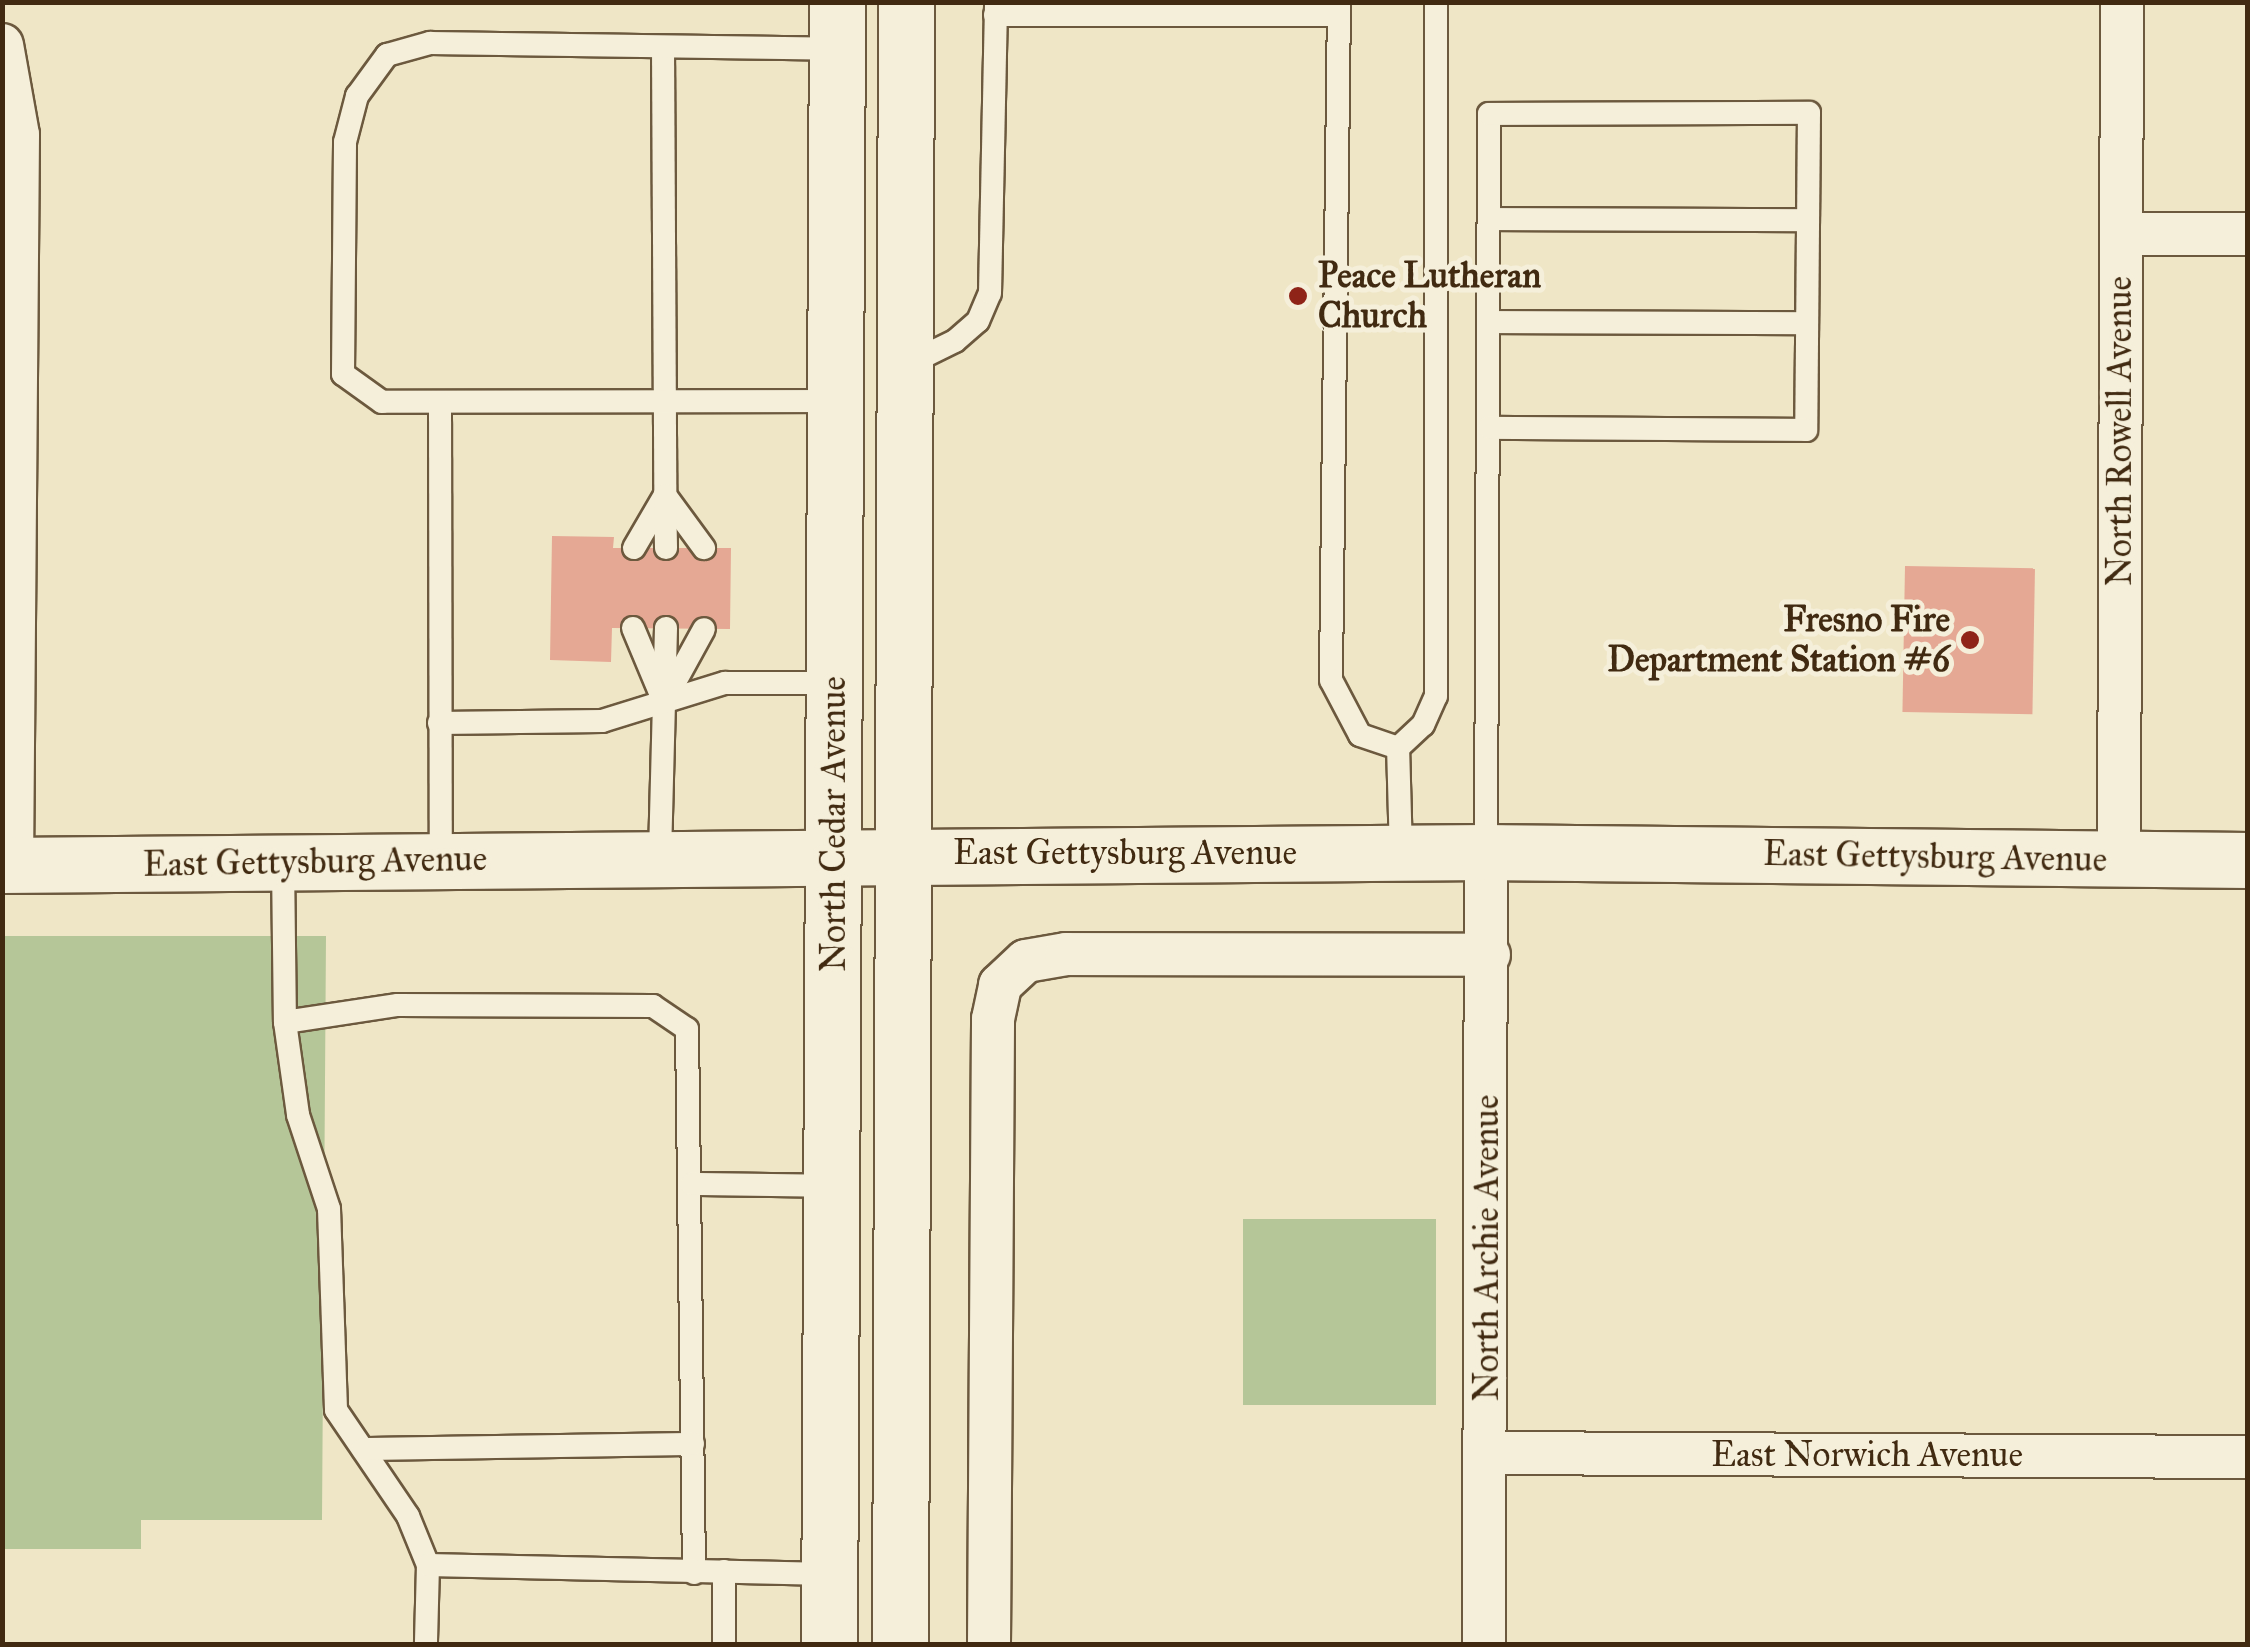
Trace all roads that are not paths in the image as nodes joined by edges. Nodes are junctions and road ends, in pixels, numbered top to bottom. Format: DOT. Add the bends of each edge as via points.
graph roads {
  1 [pos="906,2"];
  2 [pos="1436,2"];
  3 [pos="2122,2"];
  4 [pos="996,9"];
  5 [pos="1338,9"];
  6 [pos="837,26"];
  7 [pos="2,45"];
  8 [pos="662,47"];
  9 [pos="1489,219"];
  10 [pos="1808,220"];
  11 [pos="2121,234"];
  12 [pos="2248,234"];
  13 [pos="1490,322"];
  14 [pos="1806,323"];
  15 [pos="905,365"];
  16 [pos="836,400"];
  17 [pos="664,401"];
  18 [pos="440,403"];
  19 [pos="8,418"];
  20 [pos="1489,428"];
  21 [pos="665,495"];
  22 [pos="634,548"];
  23 [pos="666,548"];
  24 [pos="704,548"];
  25 [pos="633,628"];
  26 [pos="666,628"];
  27 [pos="704,629"];
  28 [pos="834,682"];
  29 [pos="664,702"];
  30 [pos="439,723"];
  31 [pos="1398,748"];
  32 [pos="1486,852"];
  33 [pos="1401,853"];
  34 [pos="903,854"];
  35 [pos="834,855"];
  36 [pos="660,858"];
  37 [pos="2119,860"];
  38 [pos="2248,860"];
  39 [pos="441,861"];
  40 [pos="284,863"];
  41 [pos="7,865"];
  42 [pos="1489,955"];
  43 [pos="284,1022"];
  44 [pos="692,1184"];
  45 [pos="832,1186"];
  46 [pos="693,1444"];
  47 [pos="363,1449"];
  48 [pos="1486,1452"];
  49 [pos="2248,1456"];
  50 [pos="428,1565"];
  51 [pos="724,1572"];
  52 [pos="694,1573"];
  53 [pos="829,1574"];
  54 [pos="426,1644"];
  55 [pos="724,1644"];
  56 [pos="829,1644"];
  57 [pos="870,1644"];
  58 [pos="900,1644"];
  59 [pos="989,1644"];
  60 [pos="1484,1644"];
  1 -- 15 [label="main road, North Cedar Avenue"];
  2 -- 31 [label="lane" via="1436,696 1424,725"];
  3 -- 11 [label="street, North Rowell Avenue"];
  4 -- 5 [label="lane"];
  4 -- 15 [label="lane" via="990,293 978,321 956,341"];
  5 -- 31 [label="lane" via="1331,680 1360,735"];
  6 -- 8 [label="lane"];
  6 -- 16 [label="main road, North Cedar Avenue"];
  7 -- 19 [label="street" via="18,135"];
  8 -- 17 [label="lane"];
  8 -- 18 [label="lane" via="430,43 387,55 357,96 344,142 344,374 382,402"];
  9 -- 10 [label="lane"];
  9 -- 10 [label="lane" via="1488,114 1809,113"];
  9 -- 13 [label="lane"];
  10 -- 14 [label="lane"];
  11 -- 12 [label="street"];
  11 -- 37 [label="street, North Rowell Avenue"];
  13 -- 14 [label="lane"];
  13 -- 20 [label="lane"];
  14 -- 20 [label="lane" via="1806,430"];
  15 -- 34 [label="main road, North Cedar Avenue"];
  16 -- 17 [label="lane"];
  16 -- 28 [label="main road, North Cedar Avenue"];
  17 -- 18 [label="lane"];
  17 -- 21 [label="lane"];
  18 -- 30 [label="lane"];
  19 -- 41 [label="street"];
  20 -- 32 [label="lane"];
  21 -- 22 [label="lane"];
  21 -- 23 [label="lane"];
  21 -- 24 [label="lane"];
  25 -- 29 [label="lane"];
  26 -- 29 [label="lane"];
  27 -- 29 [label="lane"];
  28 -- 29 [label="lane" via="725,682"];
  28 -- 35 [label="main road, North Cedar Avenue"];
  29 -- 30 [label="lane" via="602,721"];
  29 -- 36 [label="lane"];
  30 -- 39 [label="lane"];
  31 -- 33 [label="lane"];
  32 -- 33 [label="main road, East Gettysburg Avenue"];
  32 -- 37 [label="main road, East Gettysburg Avenue"];
  32 -- 42 [label="street, North Archie Avenue"];
  33 -- 34 [label="main road, East Gettysburg Avenue"];
  34 -- 35 [label="main road, East Gettysburg Avenue"];
  34 -- 58 [label="main road, North Cedar Avenue"];
  35 -- 36 [label="main road, East Gettysburg Avenue"];
  35 -- 45 [label="main road, North Cedar Avenue"];
  36 -- 39 [label="main road, East Gettysburg Avenue"];
  37 -- 38 [label="main road, East Gettysburg Avenue"];
  39 -- 40 [label="main road, East Gettysburg Avenue"];
  40 -- 41 [label="main road, East Gettysburg Avenue"];
  40 -- 43 [label="lane"];
  42 -- 48 [label="street, North Archie Avenue"];
  42 -- 59 [label="street" via="1066,954 1026,961 1000,985 993,1019"];
  43 -- 44 [label="lane" via="398,1005 652,1006 687,1029"];
  43 -- 47 [label="lane" via="298,1114 329,1209 336,1410"];
  44 -- 45 [label="lane"];
  44 -- 46 [label="lane"];
  45 -- 53 [label="main road, North Cedar Avenue"];
  46 -- 47 [label="lane"];
  46 -- 52 [label="lane"];
  47 -- 50 [label="lane" via="408,1516"];
  48 -- 49 [label="street, East Norwich Avenue"];
  48 -- 60 [label="street, North Archie Avenue"];
  50 -- 52 [label="lane"];
  50 -- 54 [label="lane"];
  51 -- 52 [label="lane"];
  51 -- 53 [label="lane"];
  51 -- 55 [label="lane"];
  53 -- 56 [label="main road, North Cedar Avenue"];
  53 -- 57 [label="main road" via="859,1590"];
}
